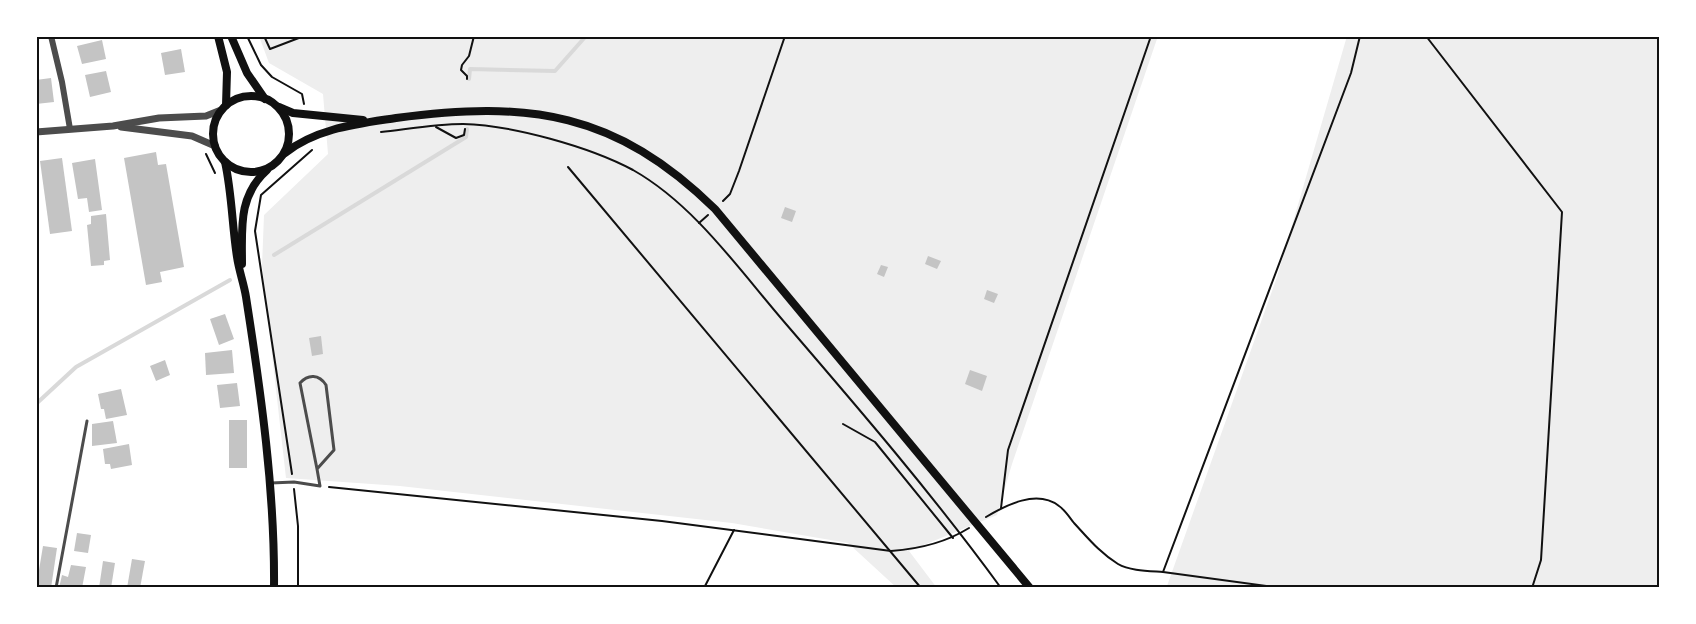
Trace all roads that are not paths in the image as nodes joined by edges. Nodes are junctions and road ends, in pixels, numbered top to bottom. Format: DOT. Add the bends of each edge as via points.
graph roads {
  1 [pos="51,36"];
  2 [pos="218,36"];
  3 [pos="231,36"];
  4 [pos="266,99"];
  5 [pos="276,106"];
  6 [pos="224,108"];
  7 [pos="376,121"];
  8 [pos="113,126"];
  9 [pos="70,129"];
  10 [pos="36,132"];
  11 [pos="214,146"];
  12 [pos="285,153"];
  13 [pos="225,162"];
  14 [pos="269,168"];
  15 [pos="242,276"];
  16 [pos="87,421"];
  17 [pos="317,469"];
  18 [pos="269,483"];
  19 [pos="56,588"];
  20 [pos="274,588"];
  21 [pos="1030,588"];
  1 -- 9 [label="street"];
  2 -- 6 [label="main road" via="227,72"];
  3 -- 4 [label="main road" via="247,73"];
  4 -- 5 [label="main road"];
  4 -- 6 [label="main road" via="245,97"];
  5 -- 7 [label="main road" via="293,113"];
  5 -- 12 [label="main road" via="289,128"];
  6 -- 8 [label="street" via="206,116"];
  6 -- 11 [label="main road" via="213,131"];
  7 -- 12 [label="main road" via="313,136"];
  7 -- 21 [label="main road" via="424,114 510,111 567,119 627,142 658,160 715,209"];
  8 -- 9 [label="street"];
  8 -- 11 [label="street" via="192,136"];
  9 -- 10 [label="street"];
  11 -- 13 [label="main road"];
  12 -- 14 [label="main road"];
  13 -- 14 [label="main road" via="249,173"];
  13 -- 15 [label="main road"];
  14 -- 15 [label="main road" via="248,193 242,225"];
  15 -- 18 [label="main road"];
  16 -- 19 [label="lane"];
  17 -- 17 [label="lane" via="334,450 326,385 317,376 300,383"];
  17 -- 18 [label="lane" via="320,486"];
  18 -- 20 [label="main road"];
}
